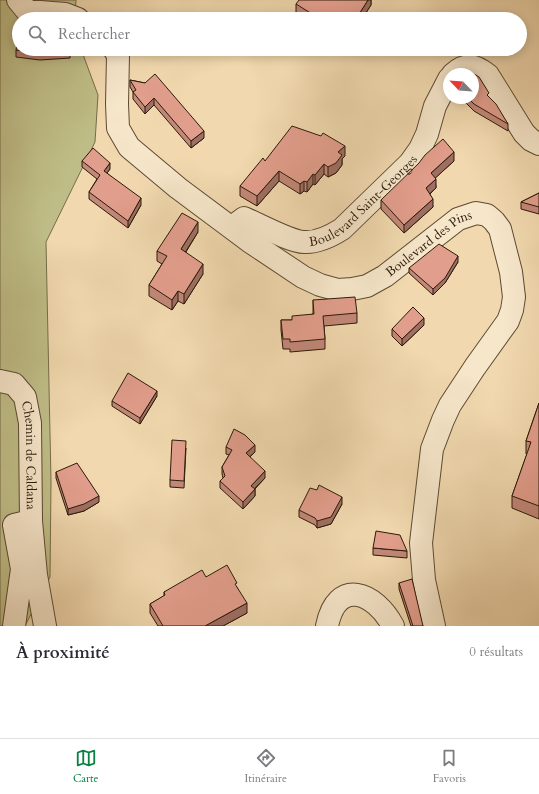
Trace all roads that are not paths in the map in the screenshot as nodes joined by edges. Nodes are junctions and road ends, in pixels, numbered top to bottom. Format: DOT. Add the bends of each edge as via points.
graph roads {
  1 [pos="18,0"];
  2 [pos="46,12"];
  3 [pos="118,56"];
  4 [pos="459,68"];
  5 [pos="478,68"];
  6 [pos="479,68"];
  7 [pos="443,91"];
  8 [pos="539,144"];
  9 [pos="232,227"];
  10 [pos="0,381"];
  11 [pos="31,521"];
  12 [pos="14,626"];
  13 [pos="45,626"];
  14 [pos="327,626"];
  15 [pos="393,626"];
  16 [pos="434,626"];
  1 -- 2 [label="street" via="27,10"];
  3 -- 9 [label="street, Boulevard des Pins" via="118,128 129,147 178,188"];
  4 -- 5 [label="street" via="470,65"];
  6 -- 8 [label="street" via="488,75 524,133"];
  7 -- 9 [label="street, Boulevard Saint-Georges" via="435,106 427,134 410,163 342,229 330,237 304,242 244,218"];
  9 -- 16 [label="street, Boulevard des Pins" via="304,277 338,290 367,286 379,280 458,219 476,213 487,215 500,230 511,272 514,297 512,310 508,320 450,406 432,448 421,542 424,580"];
  10 -- 11 [label="street, Chemin de Caldana" via="14,384 25,397 30,423"];
  11 -- 12 [label="street" via="14,525 22,569"];
  11 -- 13 [label="street, Chemin de Caldana" via="36,575"];
  14 -- 15 [label="street" via="334,605 343,597 353,595 364,596 382,608"];
}
